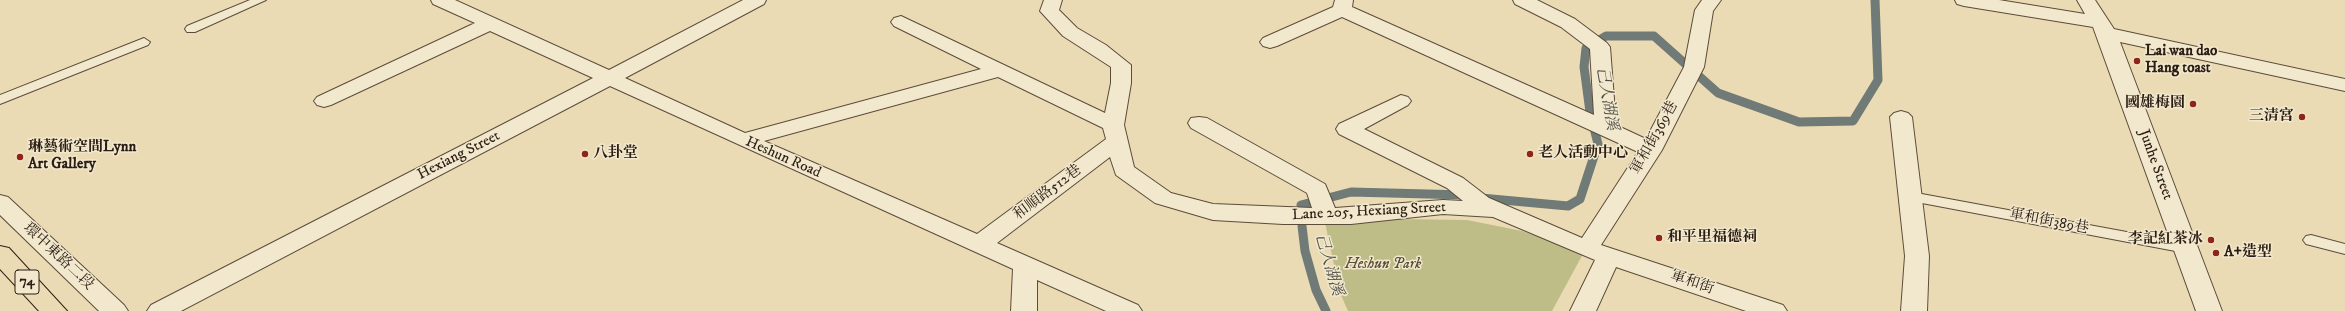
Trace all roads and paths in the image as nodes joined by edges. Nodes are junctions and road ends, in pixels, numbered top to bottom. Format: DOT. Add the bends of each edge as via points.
graph roads {
  1 [pos="260,0"];
  2 [pos="440,0"];
  3 [pos="757,0"];
  4 [pos="1053,0"];
  5 [pos="1522,0"];
  6 [pos="1712,0"];
  7 [pos="1964,0"];
  8 [pos="2086,0"];
  9 [pos="1343,5"];
  10 [pos="901,22"];
  11 [pos="489,24"];
  12 [pos="2103,27"];
  13 [pos="191,29"];
  14 [pos="144,42"];
  15 [pos="1270,42"];
  16 [pos="1000,70"];
  17 [pos="608,79"];
  18 [pos="2345,85"];
  19 [pos="0,100"];
  20 [pos="324,101"];
  21 [pos="1400,101"];
  22 [pos="1901,116"];
  23 [pos="1199,123"];
  24 [pos="1606,128"];
  25 [pos="1115,133"];
  26 [pos="743,140"];
  27 [pos="1651,150"];
  28 [pos="1912,197"];
  29 [pos="0,202"];
  30 [pos="1489,207"];
  31 [pos="1325,215"];
  32 [pos="2311,240"];
  33 [pos="979,245"];
  34 [pos="2186,248"];
  35 [pos="2345,249"];
  36 [pos="1598,252"];
  37 [pos="0,254"];
  38 [pos="1025,265"];
  39 [pos="54,311"];
  40 [pos="115,311"];
  41 [pos="160,311"];
  42 [pos="1024,311"];
  43 [pos="1129,311"];
  44 [pos="1583,311"];
  45 [pos="1774,311"];
  46 [pos="1914,311"];
  47 [pos="2209,311"];
  1 -- 13 [label="lane"];
  2 -- 11 [label="street, Heshun Road"];
  3 -- 17 [label="street, Hexiang Street"];
  4 -- 25 [label="street, Lane 205, Hexiang Street" via="1049,11 1070,32 1100,49 1122,66"];
  5 -- 24 [label="street" via="1568,23 1600,47"];
  6 -- 27 [label="street, 軍和街369巷" via="1704,10 1690,74"];
  7 -- 12 [label="street"];
  8 -- 12 [label="street, Junhe Street"];
  9 -- 15 [label="street"];
  9 -- 24 [label="street"];
  10 -- 16 [label="street"];
  11 -- 17 [label="street, Heshun Road"];
  11 -- 20 [label="street"];
  12 -- 18 [label="street"];
  12 -- 34 [label="street, Junhe Street"];
  14 -- 19 [label="lane"];
  16 -- 25 [label="street"];
  16 -- 26 [label="street"];
  17 -- 26 [label="street, Heshun Road"];
  17 -- 41 [label="street, Hexiang Street"];
  21 -- 30 [label="street" via="1347,129 1455,183"];
  22 -- 28 [label="street"];
  23 -- 31 [label="street" via="1317,189"];
  24 -- 27 [label="street"];
  25 -- 31 [label="street, Lane 205, Hexiang Street" via="1124,170 1163,198 1213,212 1283,216"];
  25 -- 33 [label="street, 和順路512巷"];
  26 -- 33 [label="street, Heshun Road"];
  27 -- 36 [label="street, 軍和街369巷"];
  28 -- 34 [label="lane, 軍和街389巷"];
  28 -- 46 [label="street" via="1917,256"];
  29 -- 40 [label="street, 環中東路二段"];
  30 -- 31 [label="street, Lane 205, Hexiang Street" via="1443,207"];
  30 -- 36 [label="street, Lane 205, Hexiang Street"];
  32 -- 35 [label="lane"];
  33 -- 38 [label="street, Heshun Road"];
  34 -- 47 [label="street, Junhe Street"];
  36 -- 44 [label="street, 軍和街369巷"];
  36 -- 45 [label="street, 軍和街"];
  37 -- 39 [label="highway, 74"];
  38 -- 42 [label="street"];
  38 -- 43 [label="street, Heshun Road"];
}
